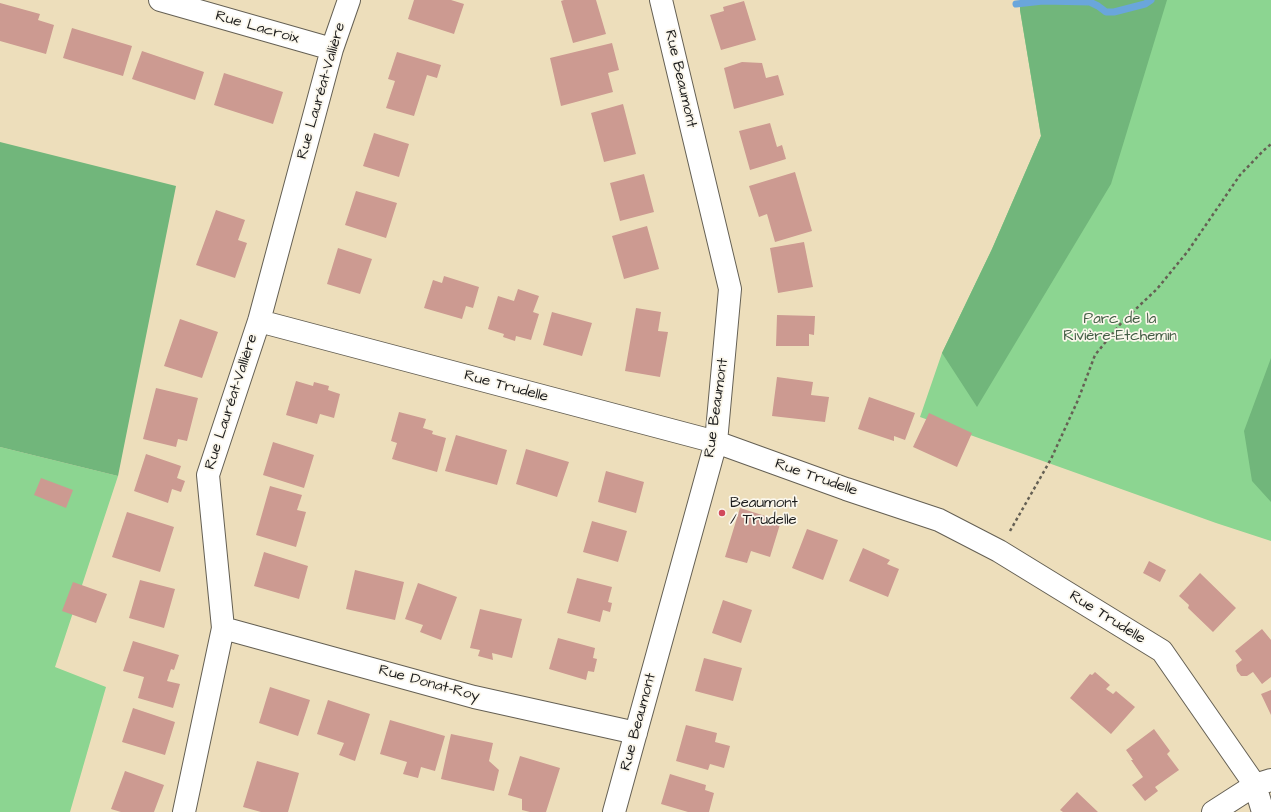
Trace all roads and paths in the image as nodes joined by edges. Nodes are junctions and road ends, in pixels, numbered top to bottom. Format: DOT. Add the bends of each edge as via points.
graph roads {
  1 [pos="160,0"];
  2 [pos="349,0"];
  3 [pos="661,0"];
  4 [pos="332,49"];
  5 [pos="1271,144"];
  6 [pos="259,322"];
  7 [pos="716,442"];
  8 [pos="999,551"];
  9 [pos="223,628"];
  10 [pos="636,733"];
  11 [pos="1263,783"];
  12 [pos="184,812"];
  13 [pos="614,812"];
  14 [pos="1213,812"];
  15 [pos="1263,812"];
  1 -- 4 [label="street, Rue Lacroix"];
  2 -- 4 [label="street, Rue Lauréat-Vallière"];
  3 -- 7 [label="street, Rue Beaumont" via="730,290"];
  4 -- 6 [label="street, Rue Lauréat-Vallière"];
  5 -- 8 [label="path" via="1240,175 1188,251 1095,355 1051,459"];
  6 -- 7 [label="street, Rue Trudelle"];
  6 -- 9 [label="street, Rue Lauréat-Vallière" via="208,475"];
  7 -- 8 [label="street, Rue Trudelle" via="939,520"];
  7 -- 10 [label="street, Rue Beaumont"];
  8 -- 11 [label="street, Rue Trudelle" via="1162,651"];
  9 -- 10 [label="street, Rue Donat-Roy" via="474,697"];
  9 -- 12 [label="street, Rue Lauréat-Vallière"];
  10 -- 13 [label="street, Rue Beaumont"];
  11 -- 14 [label="street"];
  11 -- 15 [label="street, Rue Trudelle"];
}
